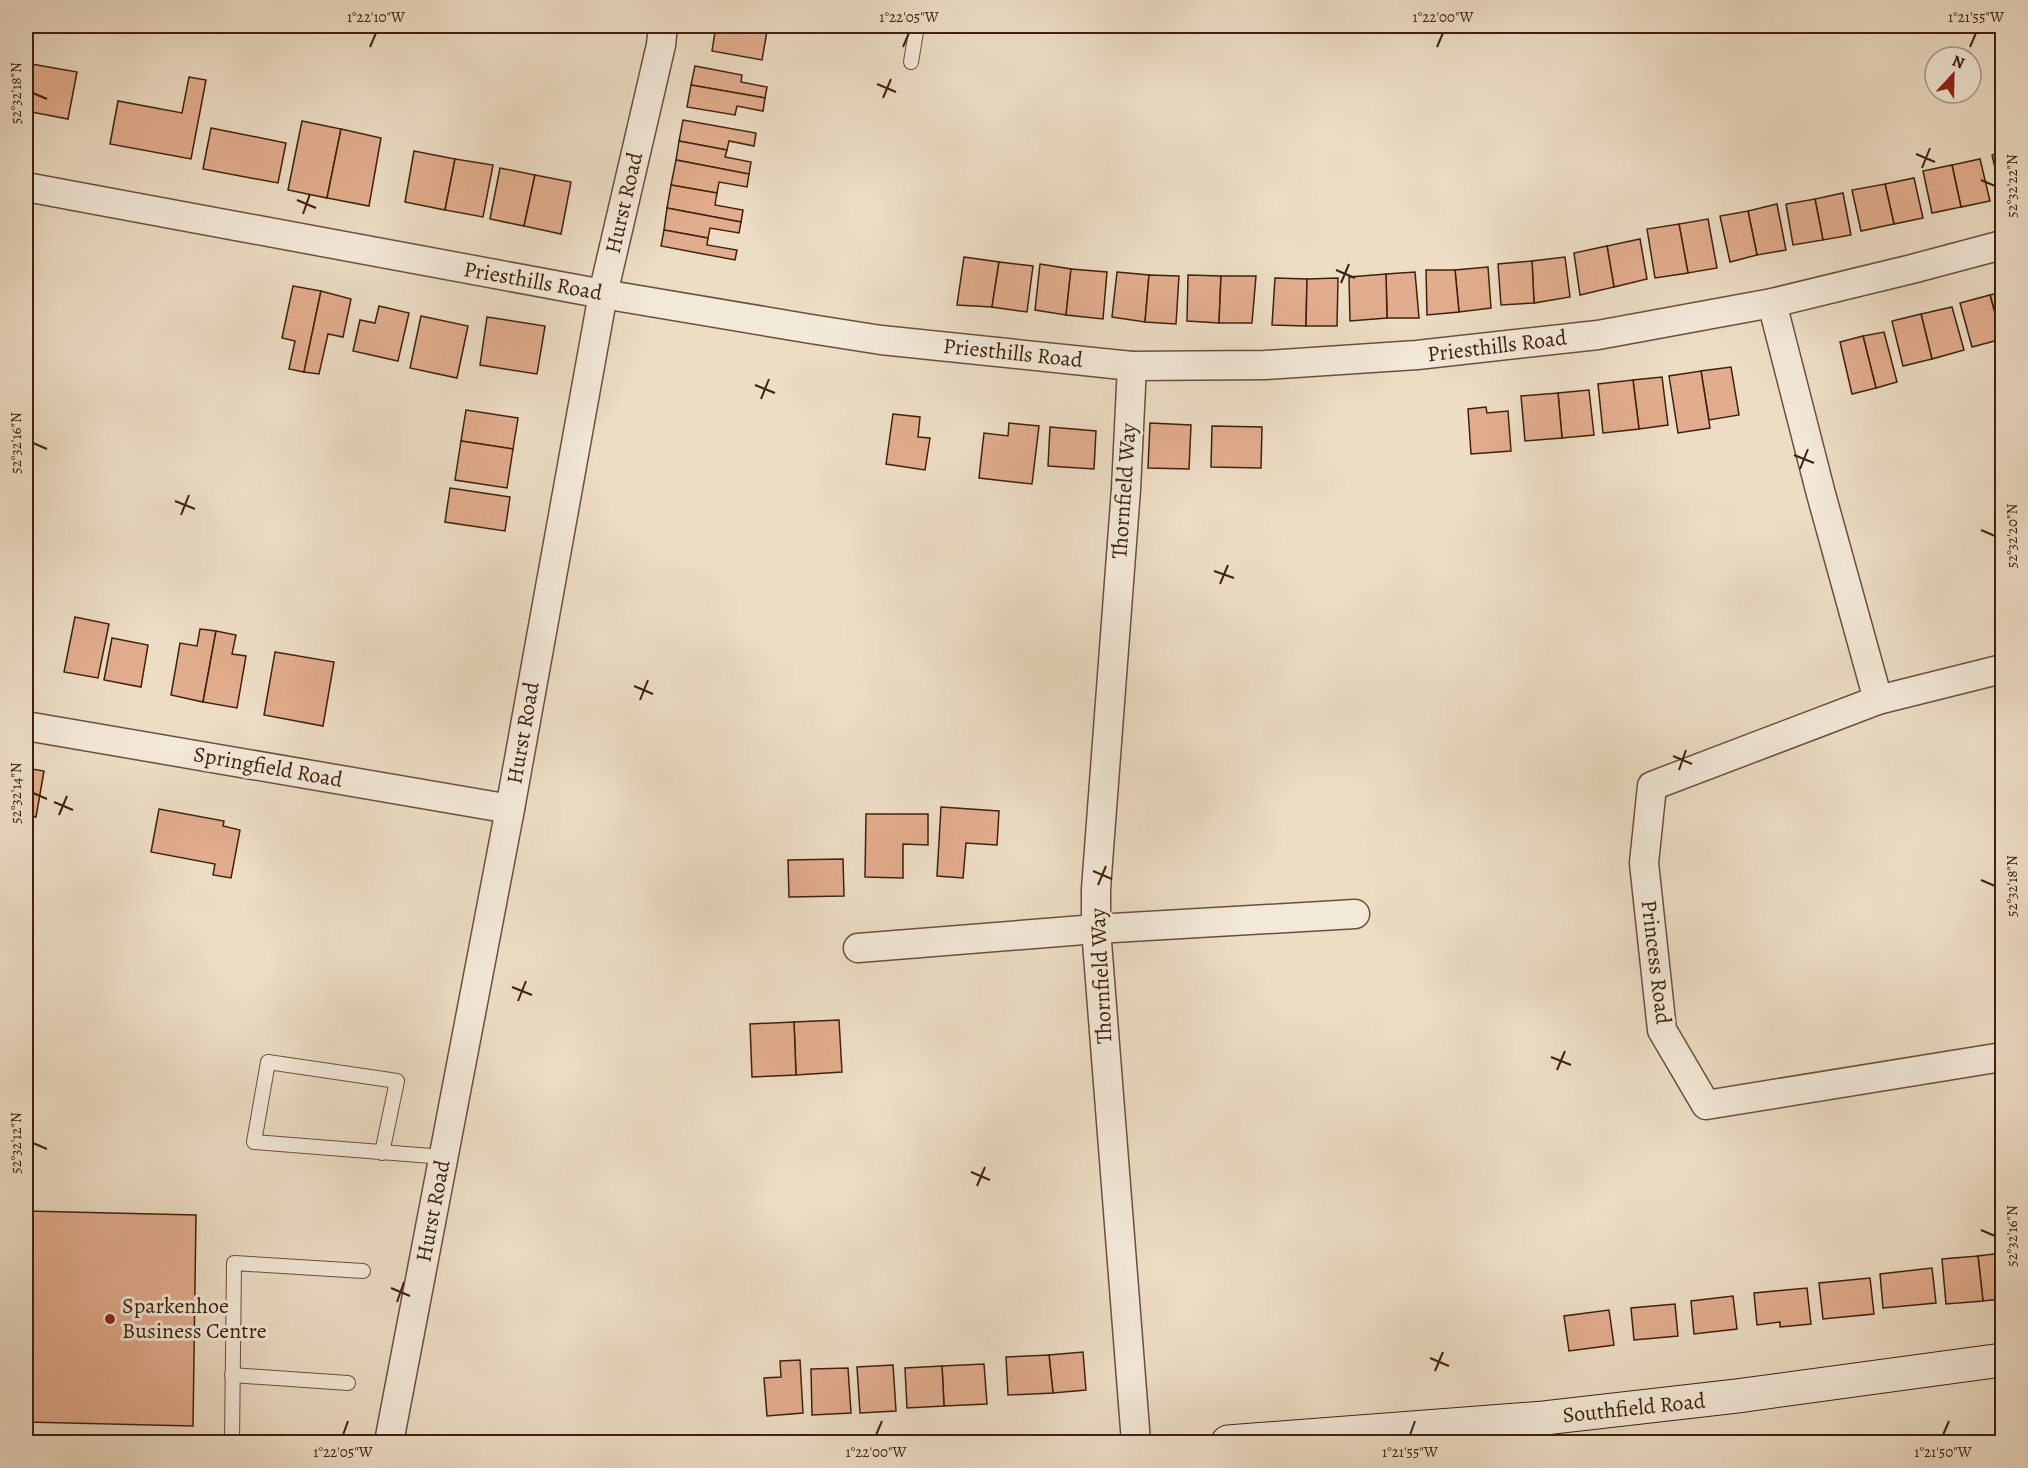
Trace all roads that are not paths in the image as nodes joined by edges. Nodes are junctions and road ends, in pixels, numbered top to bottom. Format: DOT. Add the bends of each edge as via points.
graph roads {
  1 [pos="663,26"];
  2 [pos="917,26"];
  3 [pos="911,62"];
  4 [pos="26,187"];
  5 [pos="2002,245"];
  6 [pos="603,294"];
  7 [pos="1772,303"];
  8 [pos="1132,366"];
  9 [pos="2002,669"];
  10 [pos="1878,700"];
  11 [pos="26,726"];
  12 [pos="510,809"];
  13 [pos="1354,914"];
  14 [pos="1096,929"];
  15 [pos="858,948"];
  16 [pos="2002,1057"];
  17 [pos="382,1153"];
  18 [pos="444,1157"];
  19 [pos="363,1271"];
  20 [pos="2002,1360"];
  21 [pos="232,1375"];
  22 [pos="348,1383"];
  23 [pos="232,1443"];
  24 [pos="389,1443"];
  25 [pos="1136,1443"];
  26 [pos="1228,1443"];
  1 -- 6 [label="street, Hurst Road" via="662,45"];
  2 -- 3 [label="lane"];
  4 -- 6 [label="street, Priesthills Road"];
  5 -- 7 [label="street, Priesthills Road"];
  6 -- 8 [label="street, Priesthills Road" via="881,340"];
  6 -- 12 [label="street, Hurst Road"];
  7 -- 8 [label="street, Priesthills Road" via="1598,334 1417,355 1264,365"];
  7 -- 10 [label="street"];
  8 -- 14 [label="street, Thornfield Way"];
  9 -- 10 [label="street, Princess Road"];
  10 -- 16 [label="street, Princess Road" via="1652,786 1644,863 1662,1030 1706,1105"];
  11 -- 12 [label="street, Springfield Road"];
  12 -- 18 [label="street, Hurst Road"];
  13 -- 14 [label="street"];
  14 -- 15 [label="street"];
  14 -- 25 [label="street, Thornfield Way"];
  17 -- 17 [label="lane" via="254,1142 268,1062 397,1081"];
  17 -- 18 [label="lane"];
  18 -- 24 [label="street, Hurst Road"];
  19 -- 21 [label="lane" via="234,1263"];
  20 -- 26 [label="main road, Southfield Road" via="1544,1418"];
  21 -- 22 [label="lane"];
  21 -- 23 [label="lane"];
}
